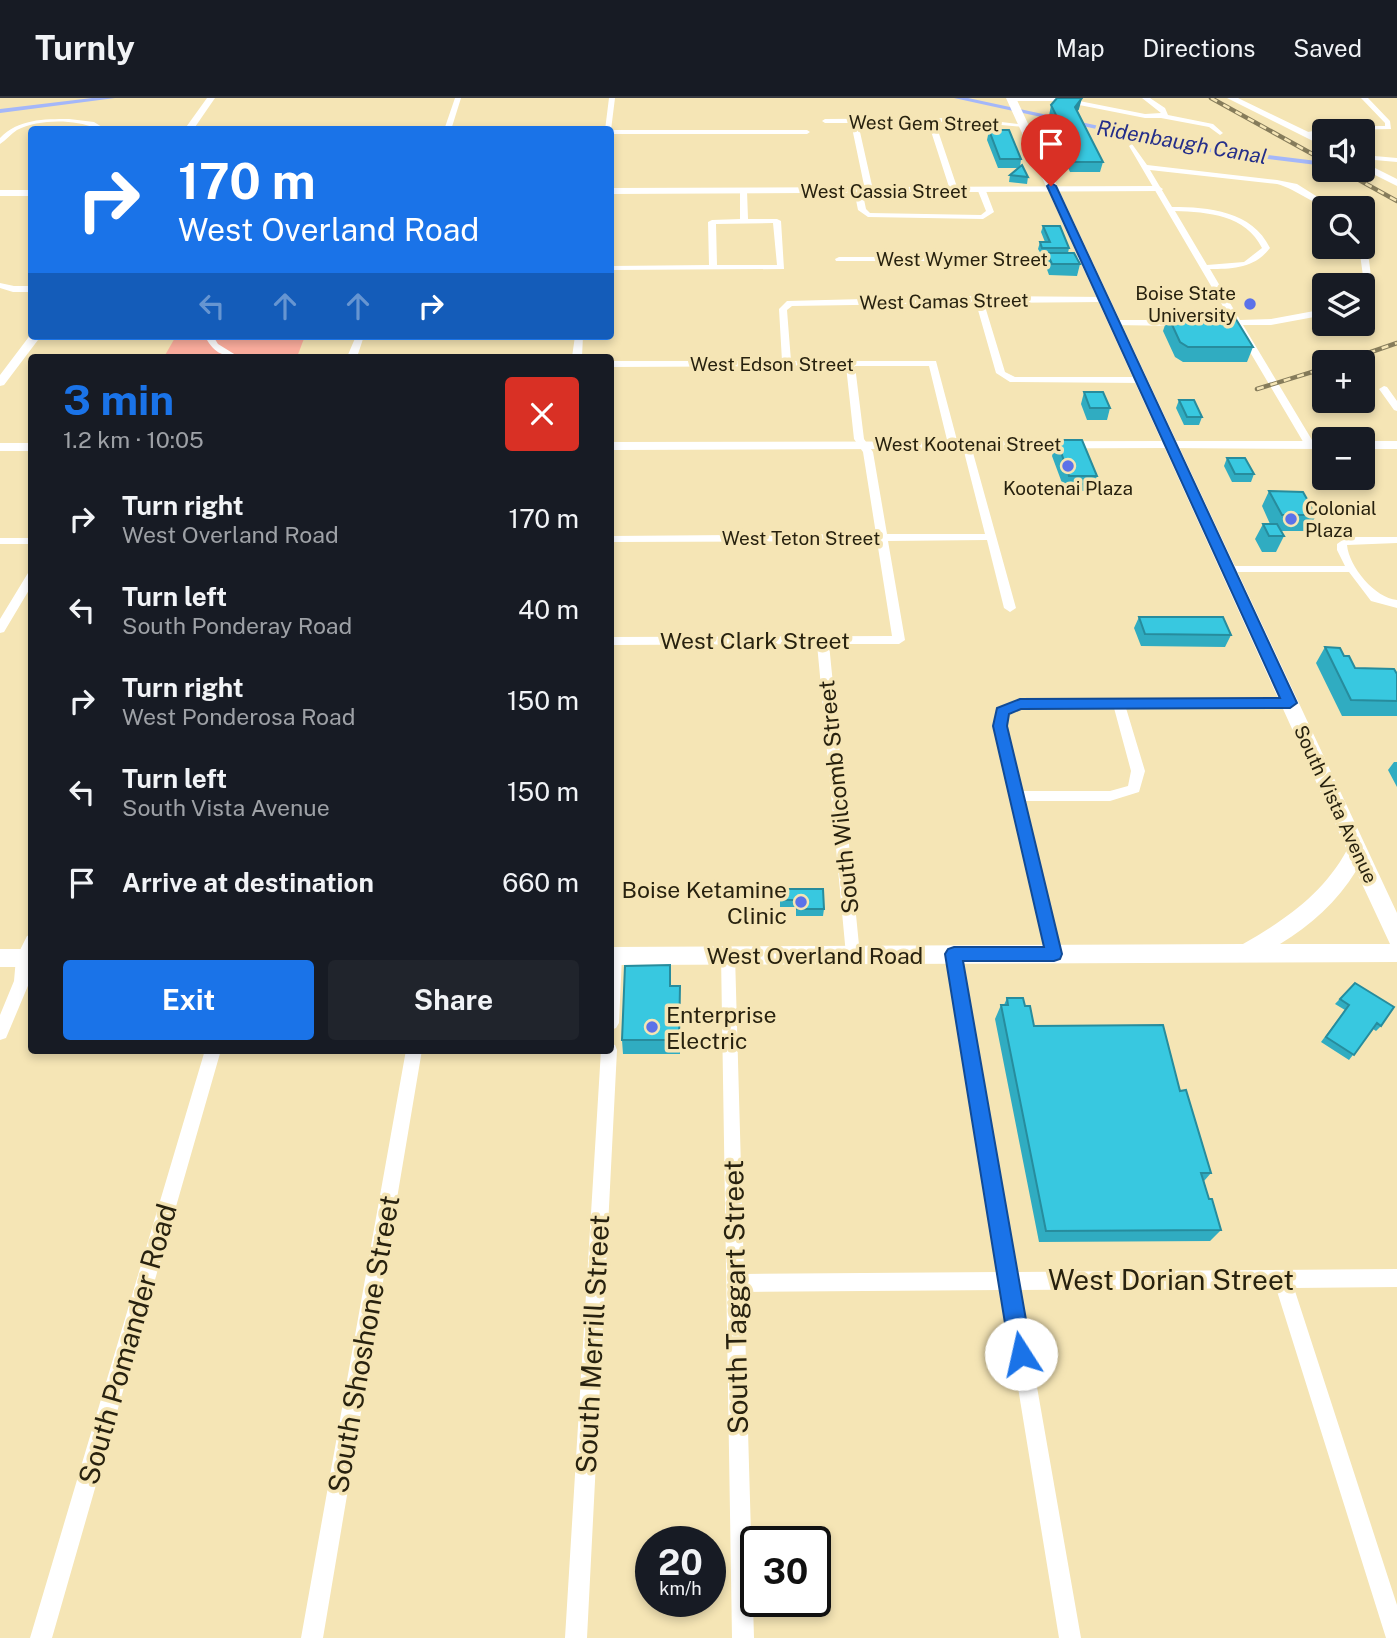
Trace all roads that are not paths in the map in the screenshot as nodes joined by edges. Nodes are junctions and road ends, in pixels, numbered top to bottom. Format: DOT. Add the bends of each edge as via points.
graph roads {
  1 [pos="211,98"];
  2 [pos="458,98"];
  3 [pos="612,98"];
  4 [pos="1060,98"];
  5 [pos="1145,98"];
  6 [pos="1231,98"];
  7 [pos="1241,98"];
  8 [pos="1364,98"];
  9 [pos="1016,109"];
  10 [pos="1163,116"];
  11 [pos="932,120"];
  12 [pos="825,121"];
  13 [pos="854,121"];
  14 [pos="1280,121"];
  15 [pos="98,126"];
  16 [pos="191,126"];
  17 [pos="448,126"];
  18 [pos="609,126"];
  19 [pos="614,131"];
  20 [pos="807,132"];
  21 [pos="1220,133"];
  22 [pos="1305,133"];
  23 [pos="1312,137"];
  24 [pos="0,142"];
  25 [pos="1132,146"];
  26 [pos="1375,158"];
  27 [pos="1397,160"];
  28 [pos="1144,167"];
  29 [pos="1375,171"];
  30 [pos="1397,183"];
  31 [pos="1397,188"];
  32 [pos="858,190"];
  33 [pos="869,190"];
  34 [pos="954,190"];
  35 [pos="1053,190"];
  36 [pos="1158,190"];
  37 [pos="614,191"];
  38 [pos="743,191"];
  39 [pos="982,191"];
  40 [pos="0,193"];
  41 [pos="28,193"];
  42 [pos="1312,197"];
  43 [pos="1170,209"];
  44 [pos="744,221"];
  45 [pos="839,259"];
  46 [pos="1085,259"];
  47 [pos="713,267"];
  48 [pos="614,268"];
  49 [pos="1204,268"];
  50 [pos="0,285"];
  51 [pos="28,289"];
  52 [pos="979,299"];
  53 [pos="1104,299"];
  54 [pos="1312,314"];
  55 [pos="1114,323"];
  56 [pos="1189,323"];
  57 [pos="1215,323"];
  58 [pos="1237,323"];
  59 [pos="32,340"];
  60 [pos="211,340"];
  61 [pos="229,354"];
  62 [pos="850,363"];
  63 [pos="614,364"];
  64 [pos="787,364"];
  65 [pos="1140,380"];
  66 [pos="0,383"];
  67 [pos="1384,389"];
  68 [pos="1397,408"];
  69 [pos="1312,436"];
  70 [pos="862,444"];
  71 [pos="953,444"];
  72 [pos="967,444"];
  73 [pos="1171,445"];
  74 [pos="1312,445"];
  75 [pos="1375,445"];
  76 [pos="1397,445"];
  77 [pos="614,446"];
  78 [pos="0,447"];
  79 [pos="28,447"];
  80 [pos="991,537"];
  81 [pos="881,538"];
  82 [pos="614,539"];
  83 [pos="1397,540"];
  84 [pos="0,541"];
  85 [pos="28,541"];
  86 [pos="1228,569"];
  87 [pos="1352,569"];
  88 [pos="28,582"];
  89 [pos="1397,604"];
  90 [pos="1010,608"];
  91 [pos="0,629"];
  92 [pos="614,640"];
  93 [pos="823,640"];
  94 [pos="1290,703"];
  95 [pos="1119,704"];
  96 [pos="1016,796"];
  97 [pos="1357,850"];
  98 [pos="1397,937"];
  99 [pos="28,952"];
  100 [pos="1247,953"];
  101 [pos="1397,953"];
  102 [pos="954,954"];
  103 [pos="1054,954"];
  104 [pos="728,955"];
  105 [pos="853,955"];
  106 [pos="28,956"];
  107 [pos="614,956"];
  108 [pos="0,958"];
  109 [pos="0,1032"];
  110 [pos="212,1054"];
  111 [pos="413,1054"];
  112 [pos="609,1054"];
  113 [pos="1397,1278"];
  114 [pos="1282,1279"];
  115 [pos="1009,1281"];
  116 [pos="734,1283"];
  117 [pos="41,1638"];
  118 [pos="312,1638"];
  119 [pos="576,1638"];
  120 [pos="743,1638"];
  121 [pos="1070,1638"];
  122 [pos="1397,1638"];
  1 -- 16 [label="street"];
  2 -- 17 [label="street"];
  3 -- 18 [label="street"];
  4 -- 9 [label="street, West Gem Street"];
  4 -- 10 [label="street, West Gem Street" via="1145,117"];
  5 -- 10 [label="street" via="1163,109"];
  6 -- 14 [label="main road"];
  7 -- 14 [label="main road"];
  8 -- 22 [label="street" via="1389,128"];
  9 -- 11 [label="street, West Gem Street"];
  9 -- 35 [label="main road, South Vista Avenue"];
  10 -- 21 [label="street, West Gem Street" via="1211,125"];
  11 -- 13 [label="street, West Gem Street"];
  11 -- 34 [label="street"];
  12 -- 13 [label="street, West Gem Street"];
  13 -- 33 [label="street"];
  14 -- 22 [label="main road"];
  15 -- 24 [label="street" via="90,121 29,124 12,130"];
  19 -- 20 [label="street"];
  22 -- 23 [label="main road"];
  25 -- 28 [label="street"];
  26 -- 27 [label="street"];
  28 -- 36 [label="street"];
  28 -- 42 [label="street" via="1277,181"];
  29 -- 30 [label="main road"];
  29 -- 31 [label="main road" via="1376,177"];
  32 -- 33 [label="street, West Cassia Street"];
  32 -- 38 [label="street, West Cassia Street"];
  32 -- 39 [label="street" via="863,213 892,218 982,217 990,212"];
  33 -- 34 [label="street, West Cassia Street"];
  34 -- 39 [label="street, West Cassia Street"];
  35 -- 36 [label="street, West Cassia Street"];
  35 -- 39 [label="street, West Cassia Street"];
  35 -- 46 [label="main road, South Vista Avenue"];
  36 -- 43 [label="street"];
  37 -- 38 [label="street, West Cassia Street"];
  38 -- 44 [label="street"];
  40 -- 41 [label="street"];
  43 -- 49 [label="street"];
  43 -- 49 [label="street" via="1226,216 1264,238 1266,248 1261,257 1247,264"];
  44 -- 47 [label="street" via="712,222"];
  44 -- 47 [label="street" via="777,221 781,267"];
  45 -- 46 [label="street, West Wymer Street"];
  46 -- 53 [label="main road, South Vista Avenue"];
  47 -- 48 [label="street"];
  49 -- 58 [label="street"];
  50 -- 51 [label="street"];
  52 -- 53 [label="street, West Camas Street"];
  52 -- 64 [label="street, West Camas Street" via="785,305"];
  52 -- 65 [label="street" via="1006,377"];
  53 -- 55 [label="main road, South Vista Avenue"];
  54 -- 58 [label="street"];
  55 -- 56 [label="street"];
  55 -- 65 [label="main road, South Vista Avenue"];
  57 -- 58 [label="street"];
  58 -- 69 [label="street"];
  59 -- 66 [label="street"];
  60 -- 61 [label="street"];
  62 -- 64 [label="street, West Edson Street"];
  62 -- 70 [label="street"];
  62 -- 71 [label="street, West Edson Street" via="933,363"];
  63 -- 64 [label="street, West Edson Street"];
  65 -- 73 [label="main road, South Vista Avenue"];
  67 -- 68 [label="street"];
  70 -- 71 [label="street, West Kootenai Street"];
  70 -- 77 [label="street, West Kootenai Street"];
  70 -- 81 [label="street" via="868,452"];
  71 -- 72 [label="street, West Kootenai Street"];
  72 -- 73 [label="street, West Kootenai Street"];
  72 -- 80 [label="street"];
  73 -- 74 [label="main road, West Kootenai Street"];
  73 -- 86 [label="main road, South Vista Avenue"];
  75 -- 76 [label="main road"];
  78 -- 79 [label="street"];
  80 -- 81 [label="street, West Teton Street"];
  80 -- 90 [label="street"];
  81 -- 82 [label="street, West Teton Street"];
  81 -- 93 [label="street, West Clark Street" via="899,640"];
  83 -- 87 [label="street" via="1347,540 1342,550"];
  84 -- 85 [label="street"];
  86 -- 87 [label="street"];
  86 -- 94 [label="main road, South Vista Avenue"];
  87 -- 89 [label="street" via="1371,598"];
  88 -- 91 [label="street"];
  92 -- 93 [label="street, West Clark Street"];
  93 -- 105 [label="street, South Wilcomb Street"];
  94 -- 95 [label="street"];
  94 -- 97 [label="main road, South Vista Avenue"];
  95 -- 96 [label="street" via="1020,704 1002,711 1000,726"];
  95 -- 96 [label="street" via="1138,771 1135,789 1110,796"];
  96 -- 103 [label="street"];
  97 -- 98 [label="main road, South Vista Avenue"];
  97 -- 100 [label="main road" via="1347,873 1322,903"];
  99 -- 108 [label="main road"];
  100 -- 101 [label="main road, West Overland Road"];
  100 -- 103 [label="main road, West Overland Road"];
  102 -- 103 [label="main road, West Overland Road"];
  102 -- 105 [label="main road, West Overland Road"];
  102 -- 115 [label="street"];
  104 -- 105 [label="main road, West Overland Road"];
  104 -- 107 [label="main road, West Overland Road"];
  104 -- 116 [label="street, South Taggart Street"];
  106 -- 109 [label="street"];
  110 -- 117 [label="street, South Pomander Road"];
  111 -- 118 [label="street, South Shoshone Street"];
  112 -- 119 [label="street, South Merrill Street"];
  113 -- 114 [label="street, West Dorian Street"];
  114 -- 115 [label="street, West Dorian Street"];
  114 -- 122 [label="street"];
  115 -- 116 [label="street, West Dorian Street"];
  115 -- 121 [label="street"];
  116 -- 120 [label="street, South Taggart Street"];
}
